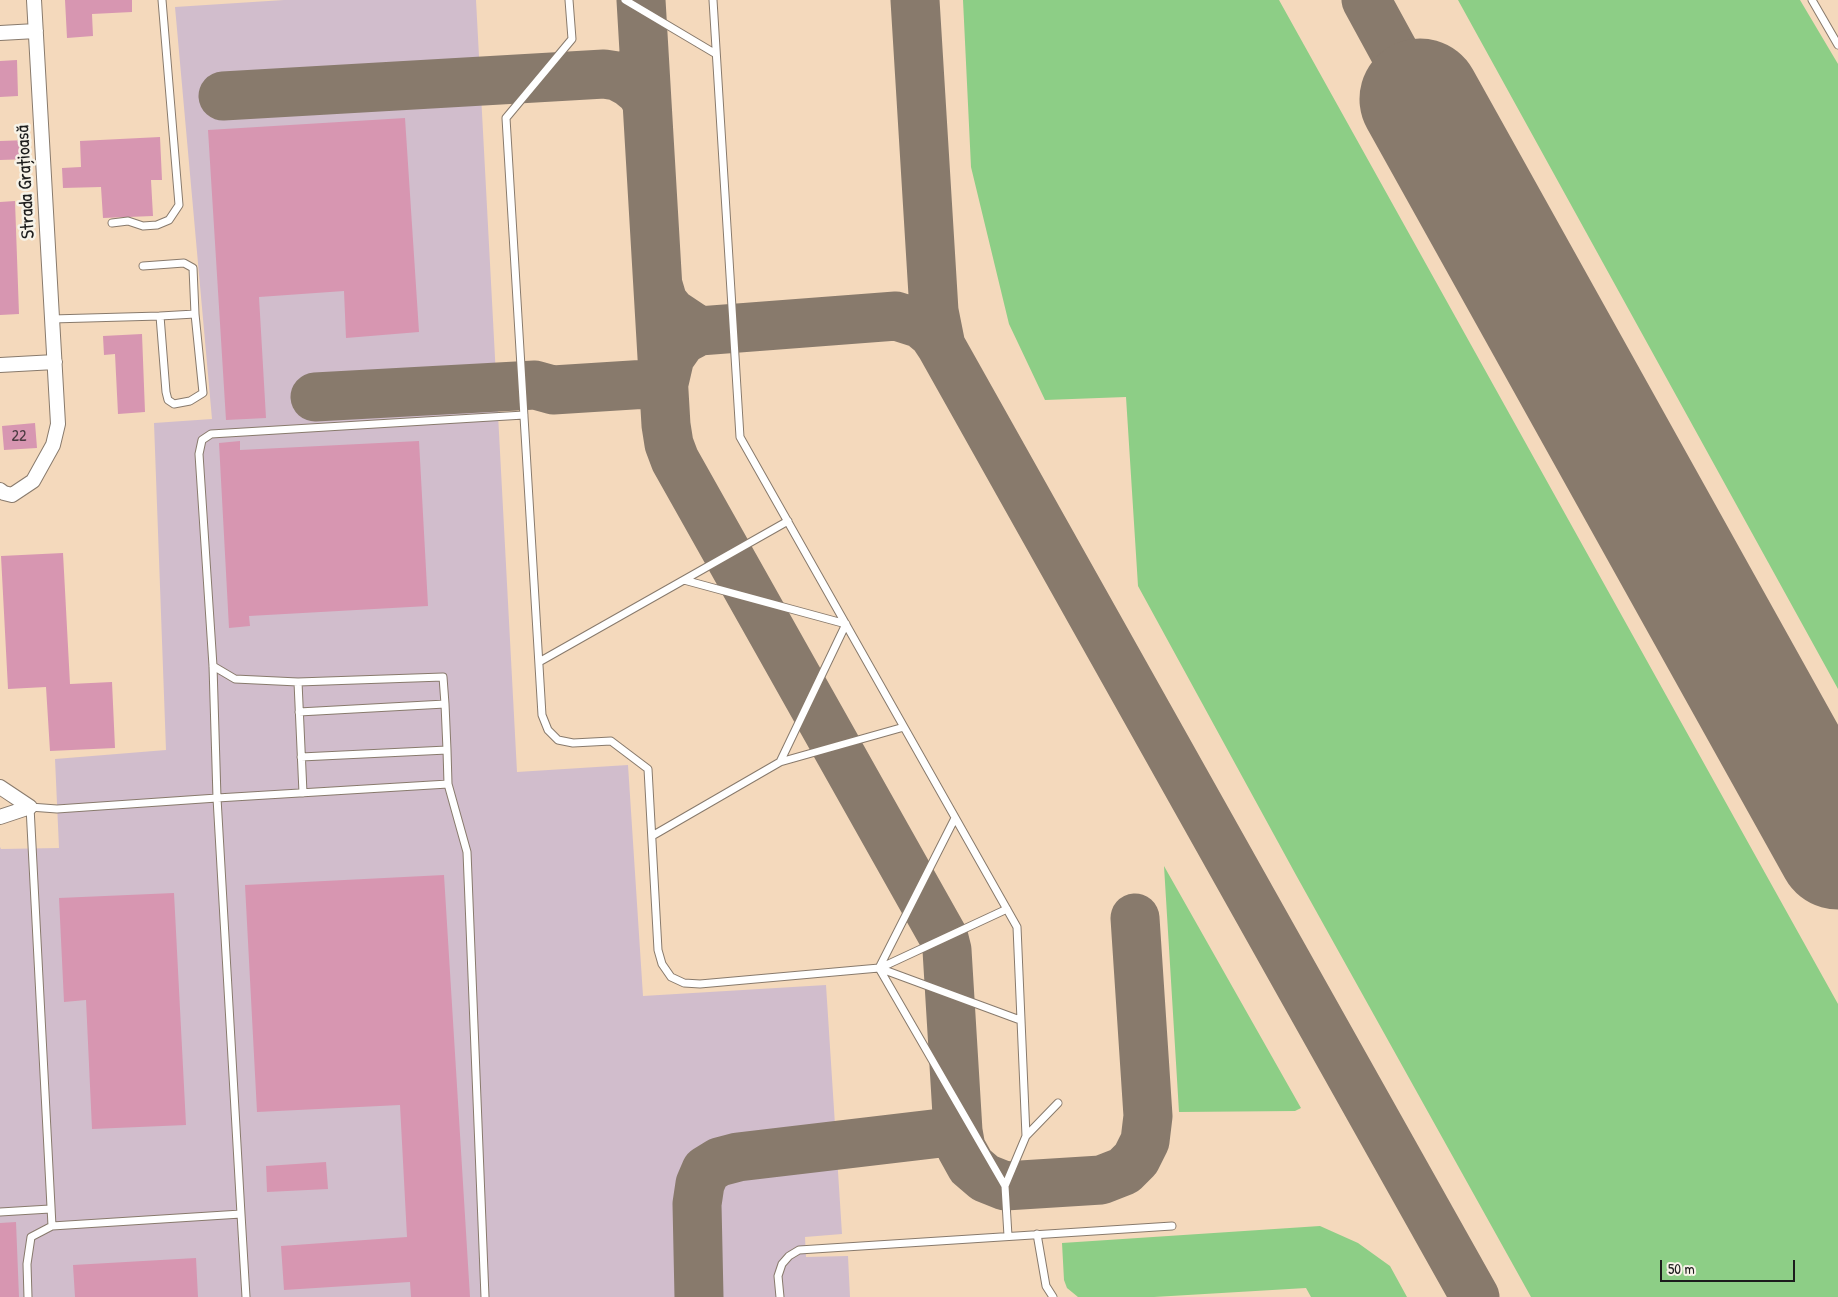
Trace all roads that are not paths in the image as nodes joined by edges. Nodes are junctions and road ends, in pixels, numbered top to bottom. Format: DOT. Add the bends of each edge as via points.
graph roads {
  1 [pos="34,0"];
  2 [pos="162,0"];
  3 [pos="569,0"];
  4 [pos="625,0"];
  5 [pos="713,0"];
  6 [pos="1812,0"];
  7 [pos="36,31"];
  8 [pos="0,33"];
  9 [pos="1838,45"];
  10 [pos="716,54"];
  11 [pos="112,222"];
  12 [pos="143,266"];
  13 [pos="196,314"];
  14 [pos="160,316"];
  15 [pos="52,319"];
  16 [pos="54,362"];
  17 [pos="0,364"];
  18 [pos="524,416"];
  19 [pos="0,490"];
  20 [pos="788,521"];
  21 [pos="684,580"];
  22 [pos="846,624"];
  23 [pos="539,662"];
  24 [pos="213,666"];
  25 [pos="298,682"];
  26 [pos="445,704"];
  27 [pos="299,712"];
  28 [pos="904,727"];
  29 [pos="447,750"];
  30 [pos="301,757"];
  31 [pos="780,762"];
  32 [pos="448,784"];
  33 [pos="0,787"];
  34 [pos="303,793"];
  35 [pos="217,798"];
  36 [pos="30,807"];
  37 [pos="0,817"];
  38 [pos="955,818"];
  39 [pos="652,836"];
  40 [pos="1007,909"];
  41 [pos="879,968"];
  42 [pos="1020,1020"];
  43 [pos="1058,1103"];
  44 [pos="1026,1136"];
  45 [pos="1005,1186"];
  46 [pos="50,1209"];
  47 [pos="0,1212"];
  48 [pos="241,1214"];
  49 [pos="52,1226"];
  50 [pos="1172,1226"];
  51 [pos="1037,1234"];
  52 [pos="1008,1236"];
  53 [pos="28,1297"];
  54 [pos="246,1297"];
  55 [pos="485,1297"];
  56 [pos="780,1297"];
  57 [pos="1053,1297"];
  1 -- 7 [label="street, Strada Grațioasă"];
  2 -- 11 [label="lane" via="179,205 169,220 157,224 143,226 128,221"];
  3 -- 18 [label="lane" via="572,39 506,118"];
  4 -- 10 [label="lane"];
  5 -- 10 [label="lane"];
  6 -- 9 [label="lane"];
  7 -- 8 [label="street"];
  7 -- 15 [label="street, Strada Grațioasă"];
  10 -- 20 [label="lane" via="737,424 745,447"];
  12 -- 13 [label="lane" via="184,263 192,268"];
  13 -- 14 [label="lane"];
  13 -- 14 [label="lane" via="203,393 190,401 174,404 168,400 166,392"];
  14 -- 15 [label="lane"];
  15 -- 16 [label="street, Strada Grațioasă"];
  16 -- 17 [label="street"];
  16 -- 19 [label="street, Strada Grațioasă" via="58,424 53,446 33,481 12,495"];
  18 -- 23 [label="lane"];
  18 -- 24 [label="lane" via="211,434 202,440 199,454"];
  20 -- 21 [label="lane"];
  20 -- 22 [label="lane"];
  21 -- 22 [label="lane"];
  21 -- 23 [label="lane"];
  22 -- 28 [label="lane"];
  22 -- 31 [label="lane"];
  23 -- 39 [label="lane" via="542,716 548,730 558,740 573,743 611,741 648,769"];
  24 -- 25 [label="lane" via="235,679"];
  24 -- 35 [label="lane"];
  25 -- 26 [label="lane" via="443,677"];
  25 -- 27 [label="lane"];
  26 -- 27 [label="lane"];
  26 -- 29 [label="lane"];
  27 -- 30 [label="lane"];
  28 -- 31 [label="lane"];
  28 -- 38 [label="lane"];
  29 -- 30 [label="lane"];
  29 -- 32 [label="lane"];
  30 -- 34 [label="lane"];
  31 -- 39 [label="lane"];
  32 -- 34 [label="lane"];
  32 -- 55 [label="lane" via="466,852"];
  33 -- 36 [label="street"];
  34 -- 35 [label="lane"];
  35 -- 36 [label="lane" via="57,809"];
  35 -- 48 [label="lane"];
  36 -- 37 [label="street"];
  36 -- 46 [label="lane"];
  38 -- 40 [label="lane"];
  38 -- 41 [label="lane"];
  39 -- 41 [label="lane" via="658,950 671,977 684,983 700,984"];
  40 -- 41 [label="lane"];
  40 -- 42 [label="lane" via="1017,927"];
  41 -- 42 [label="lane"];
  41 -- 45 [label="lane"];
  42 -- 44 [label="lane"];
  43 -- 44 [label="lane"];
  44 -- 45 [label="lane"];
  45 -- 52 [label="lane"];
  46 -- 47 [label="lane"];
  46 -- 49 [label="lane"];
  48 -- 49 [label="lane"];
  48 -- 54 [label="lane"];
  49 -- 53 [label="lane" via="31,1237 27,1264"];
  50 -- 51 [label="lane"];
  51 -- 52 [label="lane"];
  51 -- 57 [label="lane" via="1046,1286"];
  52 -- 56 [label="lane" via="799,1250 782,1264 778,1276"];
}
